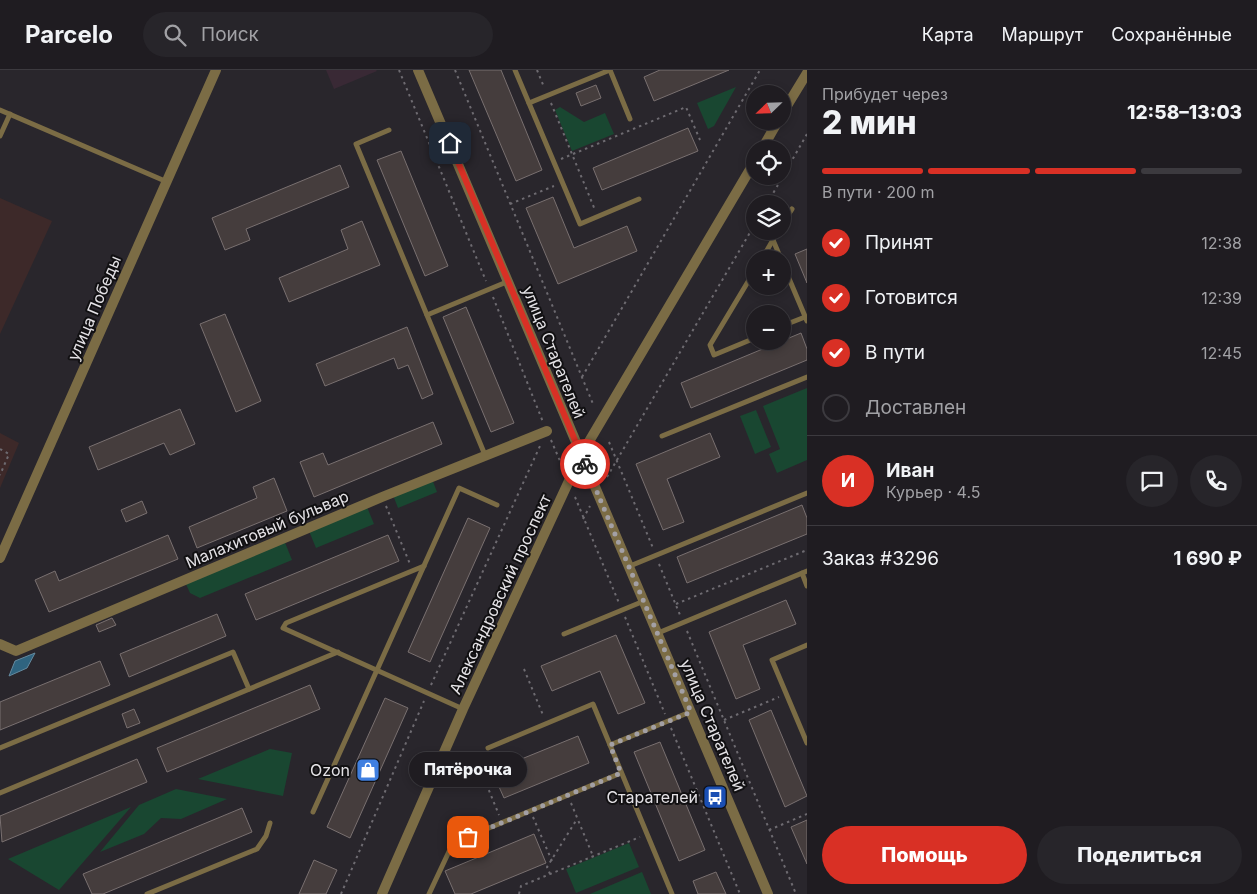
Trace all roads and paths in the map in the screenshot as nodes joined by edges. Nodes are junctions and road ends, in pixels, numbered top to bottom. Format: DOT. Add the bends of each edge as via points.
graph roads {
  1 [pos="216,70"];
  2 [pos="399,70"];
  3 [pos="418,70"];
  4 [pos="455,70"];
  5 [pos="515,70"];
  6 [pos="537,70"];
  7 [pos="610,70"];
  8 [pos="760,70"];
  9 [pos="807,73"];
  10 [pos="548,96"];
  11 [pos="791,99"];
  12 [pos="529,103"];
  13 [pos="0,110"];
  14 [pos="10,114"];
  15 [pos="630,119"];
  16 [pos="389,130"];
  17 [pos="807,134"];
  18 [pos="0,136"];
  19 [pos="700,140"];
  20 [pos="572,155"];
  21 [pos="554,162"];
  22 [pos="746,176"];
  23 [pos="165,181"];
  24 [pos="562,182"];
  25 [pos="772,195"];
  26 [pos="639,199"];
  27 [pos="510,204"];
  28 [pos="598,217"];
  29 [pos="746,240"];
  30 [pos="773,240"];
  31 [pos="767,250"];
  32 [pos="778,250"];
  33 [pos="509,281"];
  34 [pos="791,282"];
  35 [pos="746,285"];
  36 [pos="490,289"];
  37 [pos="427,315"];
  38 [pos="806,319"];
  39 [pos="791,323"];
  40 [pos="746,342"];
  41 [pos="807,376"];
  42 [pos="582,377"];
  43 [pos="593,404"];
  44 [pos="547,432"];
  45 [pos="662,436"];
  46 [pos="609,442"];
  47 [pos="0,449"];
  48 [pos="485,455"];
  49 [pos="581,455"];
  50 [pos="617,462"];
  51 [pos="564,470"];
  52 [pos="0,475"];
  53 [pos="607,477"];
  54 [pos="807,493"];
  55 [pos="574,495"];
  56 [pos="382,496"];
  57 [pos="497,505"];
  58 [pos="590,506"];
  59 [pos="583,519"];
  60 [pos="807,550"];
  61 [pos="656,555"];
  62 [pos="0,558"];
  63 [pos="424,566"];
  64 [pos="630,566"];
  65 [pos="413,571"];
  66 [pos="804,572"];
  67 [pos="807,586"];
  68 [pos="644,601"];
  69 [pos="676,604"];
  70 [pos="622,610"];
  71 [pos="684,622"];
  72 [pos="658,633"];
  73 [pos="564,634"];
  74 [pos="0,644"];
  75 [pos="807,645"];
  76 [pos="338,652"];
  77 [pos="524,669"];
  78 [pos="377,670"];
  79 [pos="249,689"];
  80 [pos="427,693"];
  81 [pos="786,694"];
  82 [pos="463,709"];
  83 [pos="691,712"];
  84 [pos="724,720"];
  85 [pos="668,722"];
  86 [pos="546,723"];
  87 [pos="807,743"];
  88 [pos="610,745"];
  89 [pos="0,748"];
  90 [pos="488,748"];
  91 [pos="479,766"];
  92 [pos="621,773"];
  93 [pos="0,792"];
  94 [pos="567,795"];
  95 [pos="531,810"];
  96 [pos="313,812"];
  97 [pos="807,814"];
  98 [pos="577,819"];
  99 [pos="502,822"];
  100 [pos="270,823"];
  101 [pos="769,830"];
  102 [pos="647,834"];
  103 [pos="593,856"];
  104 [pos="552,862"];
  105 [pos="550,874"];
  106 [pos="147,894"];
  107 [pos="341,894"];
  108 [pos="382,894"];
  109 [pos="429,894"];
  110 [pos="519,894"];
  111 [pos="672,894"];
  112 [pos="740,894"];
  113 [pos="768,894"];
  114 [pos="796,894"];
  1 -- 23 [label="street, улица Победы"];
  2 -- 36 [label="path"];
  3 -- 33 [label="street, улица Старателей"];
  4 -- 27 [label="path"];
  5 -- 12 [label="lane"];
  6 -- 10 [label="path"];
  7 -- 10 [label="lane"];
  7 -- 15 [label="lane"];
  8 -- 42 [label="path"];
  9 -- 11 [label="street"];
  10 -- 12 [label="lane"];
  10 -- 20 [label="path"];
  12 -- 21 [label="lane"];
  13 -- 14 [label="lane"];
  14 -- 18 [label="lane"];
  14 -- 23 [label="lane"];
  16 -- 37 [label="lane" via="356,144"];
  17 -- 25 [label="path"];
  19 -- 20 [label="path" via="686,107"];
  20 -- 21 [label="path"];
  20 -- 28 [label="path"];
  21 -- 24 [label="lane"];
  22 -- 49 [label="street, Александровский проспект"];
  23 -- 62 [label="street, улица Победы"];
  24 -- 27 [label="path"];
  24 -- 28 [label="lane" via="580,224"];
  26 -- 28 [label="lane"];
  27 -- 42 [label="path"];
  29 -- 50 [label="path"];
  30 -- 31 [label="lane"];
  30 -- 32 [label="lane"];
  33 -- 36 [label="lane"];
  33 -- 49 [label="street, улица Старателей"];
  34 -- 38 [label="lane"];
  35 -- 40 [label="lane" via="710,345 714,355"];
  36 -- 37 [label="lane"];
  36 -- 44 [label="path"];
  37 -- 48 [label="lane"];
  38 -- 39 [label="lane"];
  41 -- 45 [label="lane"];
  42 -- 43 [label="path"];
  44 -- 48 [label="street, Малахитовый бульвар"];
  44 -- 51 [label="path"];
  44 -- 80 [label="path"];
  46 -- 50 [label="path"];
  47 -- 52 [label="path" via="9,454"];
  48 -- 56 [label="street, Малахитовый бульвар"];
  49 -- 64 [label="street, улица Старателей"];
  49 -- 82 [label="street, Александровский проспект"];
  50 -- 53 [label="path"];
  50 -- 61 [label="path"];
  54 -- 61 [label="lane"];
  55 -- 59 [label="path"];
  56 -- 65 [label="path"];
  56 -- 74 [label="street, Малахитовый бульвар" via="16,651"];
  57 -- 63 [label="lane" via="459,488"];
  58 -- 59 [label="path"];
  59 -- 70 [label="path"];
  60 -- 69 [label="path"];
  61 -- 64 [label="lane"];
  61 -- 69 [label="path"];
  63 -- 65 [label="lane"];
  63 -- 78 [label="lane"];
  64 -- 68 [label="street, улица Старателей"];
  65 -- 76 [label="lane" via="286,623 283,628"];
  66 -- 67 [label="lane"];
  66 -- 71 [label="lane"];
  68 -- 70 [label="lane"];
  68 -- 72 [label="street, улица Старателей"];
  69 -- 71 [label="path"];
  70 -- 73 [label="lane"];
  70 -- 85 [label="path"];
  71 -- 72 [label="lane"];
  71 -- 84 [label="path"];
  72 -- 83 [label="street, улица Старателей"];
  75 -- 81 [label="lane" via="772,660"];
  76 -- 78 [label="lane"];
  76 -- 79 [label="lane"];
  77 -- 86 [label="path"];
  78 -- 80 [label="lane"];
  78 -- 96 [label="lane"];
  79 -- 89 [label="lane" via="233,652"];
  79 -- 93 [label="lane"];
  80 -- 82 [label="lane"];
  80 -- 107 [label="path"];
  81 -- 84 [label="path"];
  81 -- 87 [label="lane"];
  82 -- 108 [label="street, Александровский проспект"];
  83 -- 85 [label="lane"];
  83 -- 113 [label="street, улица Старателей"];
  84 -- 101 [label="path"];
  85 -- 88 [label="lane"];
  85 -- 112 [label="path"];
  86 -- 88 [label="lane" via="593,704"];
  86 -- 90 [label="lane"];
  88 -- 92 [label="lane"];
  91 -- 99 [label="path"];
  92 -- 94 [label="lane"];
  92 -- 102 [label="lane"];
  94 -- 95 [label="lane"];
  94 -- 98 [label="path"];
  95 -- 99 [label="lane"];
  95 -- 104 [label="path"];
  97 -- 101 [label="path"];
  98 -- 103 [label="path"];
  98 -- 104 [label="path"];
  99 -- 109 [label="lane" via="453,843"];
  100 -- 106 [label="lane" via="257,849"];
  101 -- 114 [label="path"];
  102 -- 103 [label="path"];
  102 -- 111 [label="lane"];
  103 -- 105 [label="path"];
  104 -- 105 [label="path" via="547,867"];
  105 -- 110 [label="path" via="521,886"];
}
